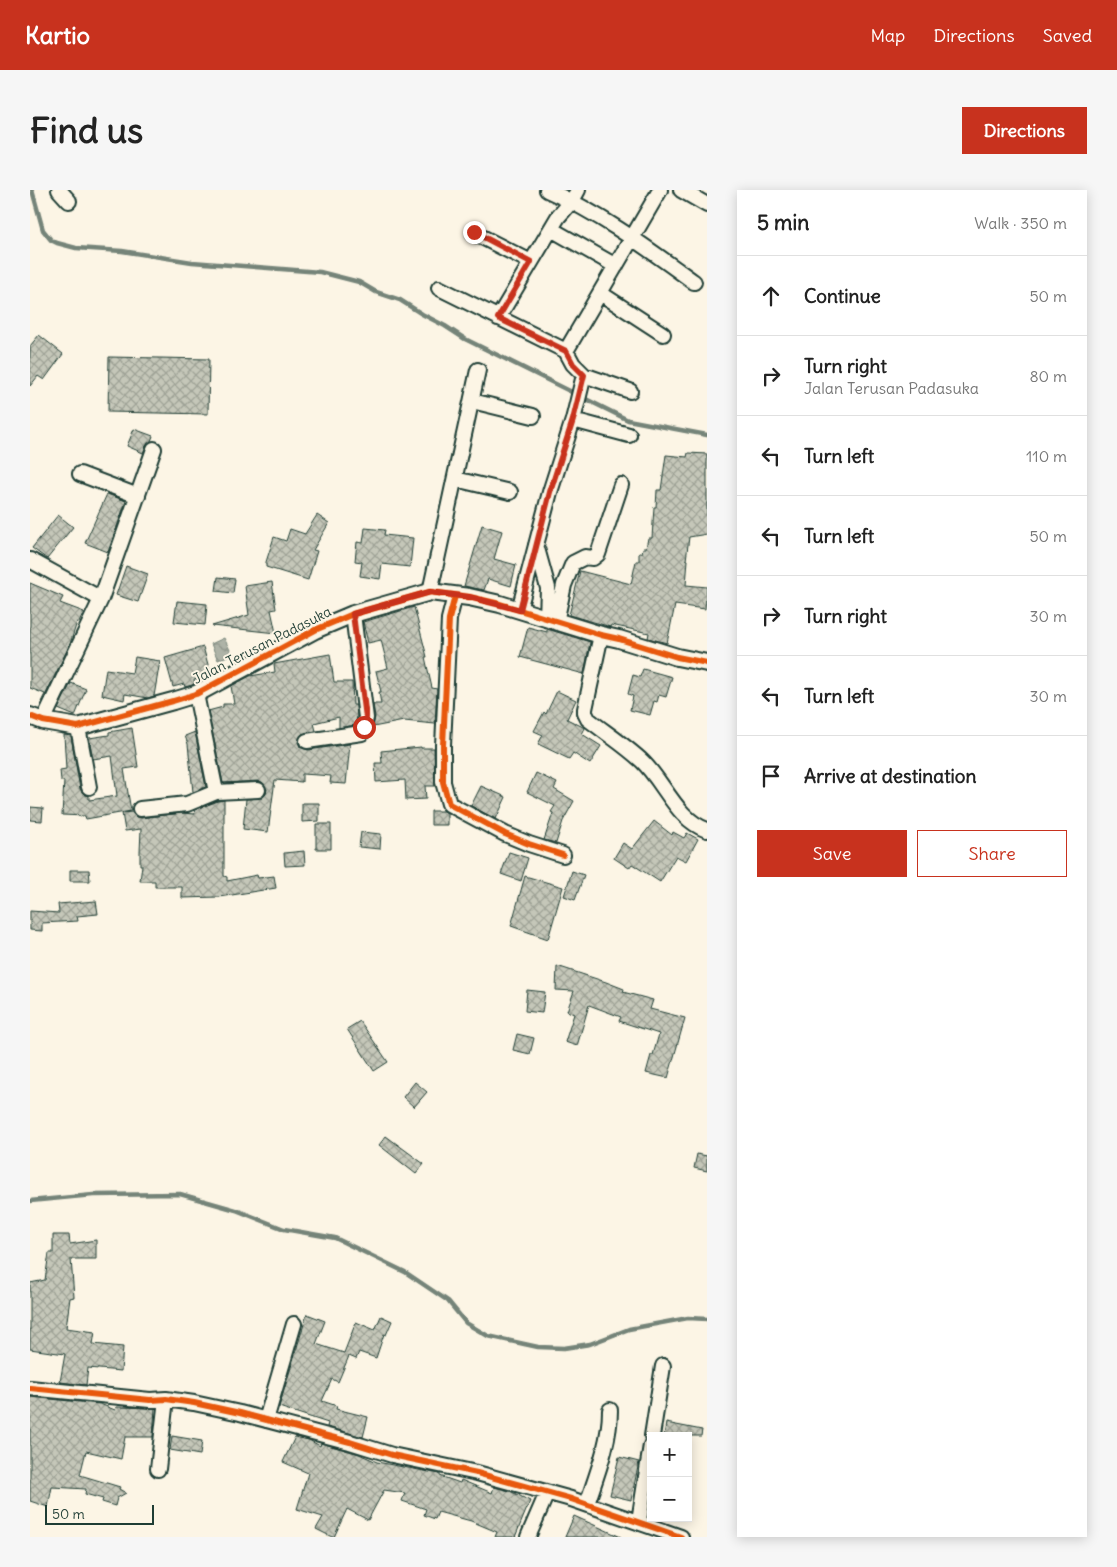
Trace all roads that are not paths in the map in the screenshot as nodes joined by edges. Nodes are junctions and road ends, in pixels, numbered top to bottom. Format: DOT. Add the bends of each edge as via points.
graph roads {
  1 [pos="59,190"];
  2 [pos="547,190"];
  3 [pos="660,190"];
  4 [pos="681,190"];
  5 [pos="575,195"];
  6 [pos="69,201"];
  7 [pos="707,205"];
  8 [pos="551,229"];
  9 [pos="474,232"];
  10 [pos="632,237"];
  11 [pos="531,262"];
  12 [pos="616,266"];
  13 [pos="694,282"];
  14 [pos="438,288"];
  15 [pos="600,293"];
  16 [pos="498,318"];
  17 [pos="663,334"];
  18 [pos="566,351"];
  19 [pos="478,370"];
  20 [pos="584,375"];
  21 [pos="630,391"];
  22 [pos="472,401"];
  23 [pos="533,416"];
  24 [pos="573,420"];
  25 [pos="629,435"];
  26 [pos="154,449"];
  27 [pos="80,474"];
  28 [pos="454,479"];
  29 [pos="621,485"];
  30 [pos="510,492"];
  31 [pos="138,496"];
  32 [pos="536,543"];
  33 [pos="30,560"];
  34 [pos="430,592"];
  35 [pos="455,596"];
  36 [pos="101,599"];
  37 [pos="520,610"];
  38 [pos="353,614"];
  39 [pos="551,620"];
  40 [pos="601,635"];
  41 [pos="707,663"];
  42 [pos="196,694"];
  43 [pos="36,718"];
  44 [pos="78,727"];
  45 [pos="307,741"];
  46 [pos="89,787"];
  47 [pos="258,790"];
  48 [pos="216,792"];
  49 [pos="140,809"];
  50 [pos="707,830"];
  51 [pos="563,855"];
  52 [pos="294,1324"];
  53 [pos="663,1366"];
  54 [pos="30,1388"];
  55 [pos="166,1399"];
  56 [pos="610,1410"];
  57 [pos="266,1420"];
  58 [pos="653,1432"];
  59 [pos="158,1469"];
  60 [pos="647,1470"];
  61 [pos="547,1493"];
  62 [pos="588,1504"];
  63 [pos="639,1521"];
  64 [pos="528,1537"];
  65 [pos="681,1537"];
  1 -- 6 [label="street"];
  2 -- 5 [label="street"];
  3 -- 10 [label="street"];
  4 -- 7 [label="street"];
  5 -- 8 [label="street"];
  5 -- 10 [label="street"];
  8 -- 11 [label="street"];
  8 -- 12 [label="street"];
  9 -- 11 [label="street"];
  10 -- 12 [label="street"];
  10 -- 13 [label="street"];
  11 -- 16 [label="street"];
  12 -- 15 [label="street"];
  14 -- 16 [label="street"];
  15 -- 17 [label="street"];
  15 -- 18 [label="street"];
  16 -- 18 [label="street"];
  18 -- 20 [label="street"];
  19 -- 22 [label="street"];
  20 -- 21 [label="street"];
  20 -- 24 [label="street"];
  22 -- 23 [label="street"];
  22 -- 28 [label="street"];
  24 -- 25 [label="street"];
  24 -- 32 [label="street"];
  26 -- 31 [label="street"];
  27 -- 31 [label="street"];
  28 -- 30 [label="street"];
  28 -- 34 [label="street"];
  29 -- 39 [label="street" via="598,554 572,563"];
  31 -- 36 [label="street"];
  32 -- 37 [label="street"];
  32 -- 39 [label="street" via="548,588"];
  33 -- 36 [label="street"];
  34 -- 35 [label="street, Jalan Terusan Padasuka"];
  34 -- 38 [label="street, Jalan Terusan Padasuka"];
  35 -- 37 [label="street, Jalan Terusan Padasuka"];
  35 -- 51 [label="street" via="449,619 443,745 442,782 449,804 505,834"];
  36 -- 43 [label="street"];
  37 -- 39 [label="street, Jalan Terusan Padasuka"];
  38 -- 42 [label="street, Jalan Terusan Padasuka" via="315,630"];
  38 -- 45 [label="street" via="366,718 362,733"];
  39 -- 40 [label="street, Jalan Terusan Padasuka"];
  40 -- 41 [label="street, Jalan Terusan Padasuka"];
  40 -- 50 [label="street" via="585,713 643,762 682,812 697,827"];
  42 -- 44 [label="street, Jalan Terusan Padasuka"];
  42 -- 48 [label="street"];
  43 -- 44 [label="street, Jalan Terusan Padasuka"];
  44 -- 46 [label="street"];
  47 -- 48 [label="street"];
  48 -- 49 [label="street" via="187,804"];
  52 -- 57 [label="street"];
  53 -- 58 [label="street"];
  54 -- 55 [label="street"];
  55 -- 57 [label="street"];
  55 -- 59 [label="street"];
  56 -- 62 [label="street" via="601,1463"];
  57 -- 61 [label="street"];
  60 -- 63 [label="street"];
  61 -- 62 [label="street"];
  61 -- 64 [label="street"];
  62 -- 63 [label="street"];
  63 -- 65 [label="street"];
}
